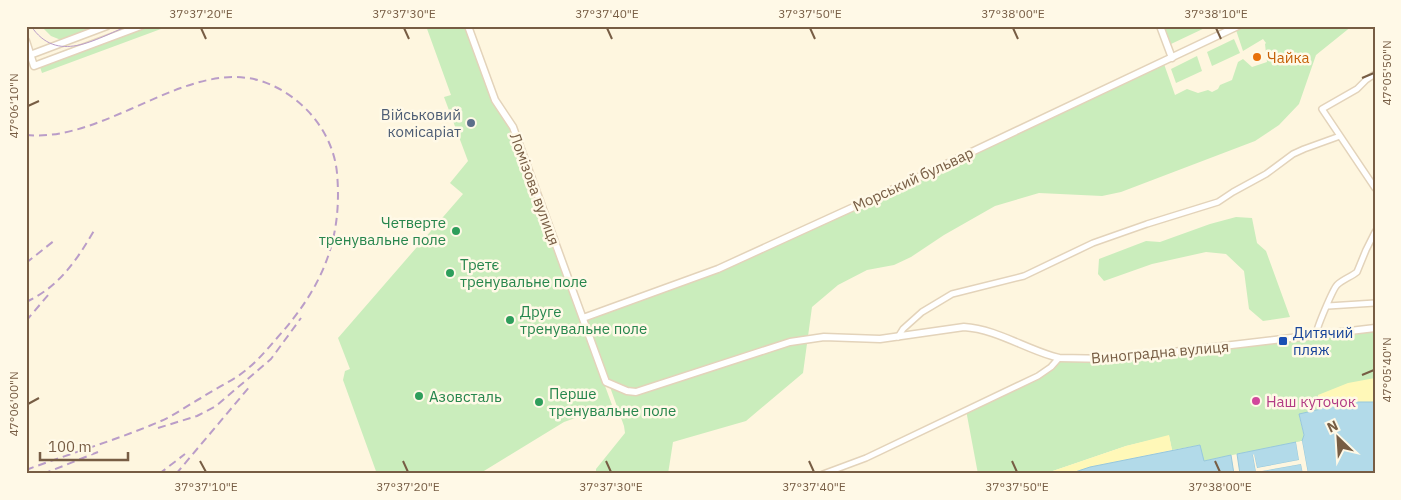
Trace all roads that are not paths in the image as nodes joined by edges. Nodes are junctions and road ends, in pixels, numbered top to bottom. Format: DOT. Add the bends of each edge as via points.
graph roads {
  1 [pos="107,26"];
  2 [pos="141,26"];
  3 [pos="468,26"];
  4 [pos="1160,26"];
  5 [pos="1238,26"];
  6 [pos="1223,30"];
  7 [pos="26,41"];
  8 [pos="30,55"];
  9 [pos="1172,58"];
  10 [pos="1375,74"];
  11 [pos="1340,136"];
  12 [pos="1375,188"];
  13 [pos="1375,232"];
  14 [pos="1375,304"];
  15 [pos="1328,306"];
  16 [pos="583,318"];
  17 [pos="1375,328"];
  18 [pos="1316,335"];
  19 [pos="898,337"];
  20 [pos="1059,358"];
  21 [pos="606,382"];
  22 [pos="823,474"];
  1 -- 8 [label="street"];
  2 -- 8 [label="street" via="34,66"];
  3 -- 16 [label="street, Ломізова вулиця" via="495,100 513,127"];
  4 -- 9 [label="street"];
  5 -- 6 [label="street, Морський бульвар"];
  6 -- 9 [label="street, Морський бульвар"];
  7 -- 8 [label="street"];
  9 -- 16 [label="street, Морський бульвар" via="726,265"];
  10 -- 11 [label="street" via="1357,89 1322,109"];
  11 -- 12 [label="street"];
  11 -- 19 [label="street" via="1293,154 1218,202 1093,244 1024,276 952,294 922,312"];
  13 -- 15 [label="street" via="1358,272 1336,286"];
  14 -- 15 [label="street"];
  15 -- 18 [label="street" via="1316,328"];
  16 -- 21 [label="street, Ломізова вулиця"];
  17 -- 18 [label="street, Виноградна вулиця"];
  18 -- 20 [label="street, Виноградна вулиця" via="1113,359"];
  19 -- 20 [label="street, Виноградна вулиця" via="976,328"];
  19 -- 21 [label="street, Виноградна вулиця" via="867,340 824,337 790,342 636,392"];
  20 -- 22 [label="street" via="1038,376 866,458"];
}
